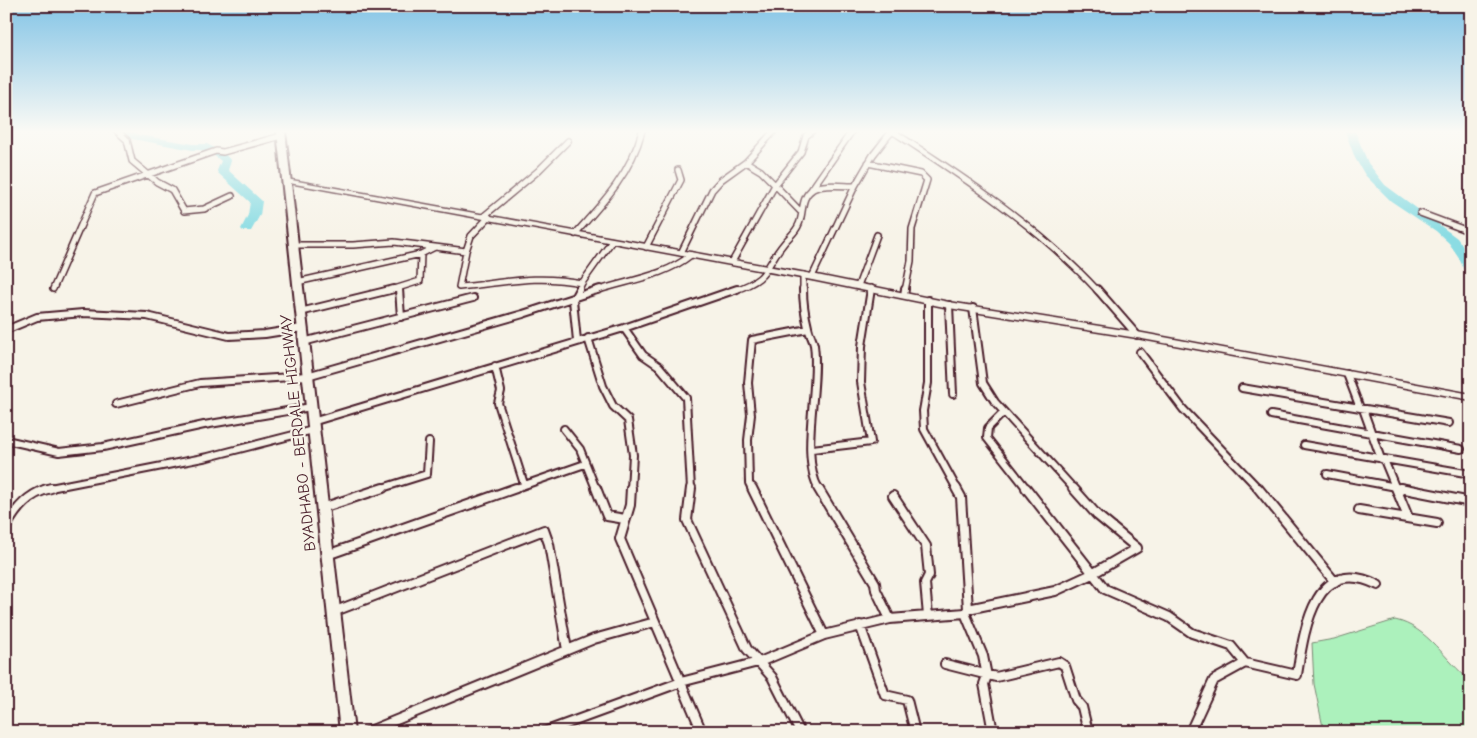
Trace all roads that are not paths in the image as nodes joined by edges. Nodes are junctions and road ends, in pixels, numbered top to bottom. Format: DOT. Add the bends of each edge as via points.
graph roads {
  1 [pos="138,165"];
  2 [pos="176,165"];
  3 [pos="284,165"];
  4 [pos="544,165"];
  5 [pos="628,165"];
  6 [pos="741,165"];
  7 [pos="752,165"];
  8 [pos="790,165"];
  9 [pos="828,165"];
  10 [pos="867,165"];
  11 [pos="880,165"];
  12 [pos="946,165"];
  13 [pos="678,170"];
  14 [pos="150,174"];
  15 [pos="286,181"];
  16 [pos="775,185"];
  17 [pos="855,186"];
  18 [pos="811,190"];
  19 [pos="232,196"];
  20 [pos="800,211"];
  21 [pos="1420,213"];
  22 [pos="487,216"];
  23 [pos="1471,232"];
  24 [pos="575,234"];
  25 [pos="877,235"];
  26 [pos="612,241"];
  27 [pos="293,245"];
  28 [pos="435,247"];
  29 [pos="646,247"];
  30 [pos="466,251"];
  31 [pos="681,253"];
  32 [pos="421,254"];
  33 [pos="691,255"];
  34 [pos="732,262"];
  35 [pos="769,269"];
  36 [pos="803,275"];
  37 [pos="812,277"];
  38 [pos="297,282"];
  39 [pos="582,283"];
  40 [pos="858,286"];
  41 [pos="399,288"];
  42 [pos="871,288"];
  43 [pos="53,289"];
  44 [pos="904,295"];
  45 [pos="574,297"];
  46 [pos="473,298"];
  47 [pos="928,300"];
  48 [pos="949,304"];
  49 [pos="973,308"];
  50 [pos="300,312"];
  51 [pos="401,317"];
  52 [pos="302,328"];
  53 [pos="624,328"];
  54 [pos="808,329"];
  55 [pos="6,330"];
  56 [pos="1137,335"];
  57 [pos="588,338"];
  58 [pos="577,341"];
  59 [pos="304,342"];
  60 [pos="1140,352"];
  61 [pos="494,366"];
  62 [pos="1348,374"];
  63 [pos="307,376"];
  64 [pos="1242,388"];
  65 [pos="953,394"];
  66 [pos="1471,396"];
  67 [pos="116,404"];
  68 [pos="310,407"];
  69 [pos="1362,408"];
  70 [pos="1004,412"];
  71 [pos="1271,415"];
  72 [pos="1449,424"];
  73 [pos="313,426"];
  74 [pos="564,429"];
  75 [pos="1372,433"];
  76 [pos="6,440"];
  77 [pos="429,442"];
  78 [pos="1304,445"];
  79 [pos="812,449"];
  80 [pos="1461,449"];
  81 [pos="1382,459"];
  82 [pos="585,464"];
  83 [pos="1327,474"];
  84 [pos="1471,474"];
  85 [pos="524,484"];
  86 [pos="1396,488"];
  87 [pos="893,496"];
  88 [pos="1471,502"];
  89 [pos="322,508"];
  90 [pos="1359,510"];
  91 [pos="1408,517"];
  92 [pos="626,520"];
  93 [pos="1437,523"];
  94 [pos="6,527"];
  95 [pos="327,555"];
  96 [pos="1092,574"];
  97 [pos="1335,582"];
  98 [pos="1378,585"];
  99 [pos="967,611"];
  100 [pos="333,612"];
  101 [pos="928,616"];
  102 [pos="890,619"];
  103 [pos="655,622"];
  104 [pos="860,625"];
  105 [pos="824,635"];
  106 [pos="567,650"];
  107 [pos="762,661"];
  108 [pos="1244,663"];
  109 [pos="944,664"];
  110 [pos="987,676"];
  111 [pos="681,682"];
  112 [pos="347,732"];
  113 [pos="367,732"];
  114 [pos="544,732"];
  115 [pos="702,732"];
  116 [pos="800,732"];
  117 [pos="915,732"];
  118 [pos="993,732"];
  119 [pos="1088,732"];
  120 [pos="1190,732"];
  1 -- 14 [label="street"];
  2 -- 14 [label="street"];
  3 -- 15 [label="main road, BYADHABO - BERDALE HIGHWAY"];
  4 -- 22 [label="street"];
  5 -- 24 [label="street"];
  6 -- 31 [label="street" via="712,190"];
  7 -- 16 [label="street"];
  8 -- 16 [label="street"];
  9 -- 18 [label="street"];
  10 -- 17 [label="street"];
  11 -- 44 [label="street" via="920,174 927,180 912,229 911,261"];
  12 -- 56 [label="street" via="1087,278"];
  13 -- 29 [label="street" via="681,180"];
  14 -- 19 [label="street" via="162,186 172,190 184,211 204,209"];
  14 -- 43 [label="street" via="95,193"];
  15 -- 22 [label="street"];
  15 -- 27 [label="main road, BYADHABO - BERDALE HIGHWAY"];
  16 -- 20 [label="street"];
  16 -- 34 [label="street"];
  17 -- 18 [label="street"];
  17 -- 37 [label="street"];
  18 -- 20 [label="street"];
  20 -- 35 [label="street" via="800,222"];
  21 -- 23 [label="street"];
  22 -- 24 [label="street"];
  22 -- 30 [label="street" via="471,236"];
  24 -- 26 [label="street"];
  25 -- 40 [label="street"];
  26 -- 29 [label="street"];
  26 -- 39 [label="street"];
  27 -- 28 [label="street" via="353,246 394,242"];
  27 -- 38 [label="main road, BYADHABO - BERDALE HIGHWAY"];
  28 -- 30 [label="street"];
  28 -- 32 [label="street"];
  29 -- 31 [label="street"];
  30 -- 39 [label="street" via="459,287 549,277"];
  31 -- 33 [label="street"];
  32 -- 38 [label="street"];
  32 -- 41 [label="street" via="420,281"];
  33 -- 34 [label="street"];
  33 -- 45 [label="street" via="680,265 662,273"];
  34 -- 35 [label="street"];
  35 -- 36 [label="street"];
  35 -- 53 [label="street" via="760,279 746,286"];
  36 -- 37 [label="street"];
  36 -- 54 [label="street"];
  37 -- 40 [label="street"];
  38 -- 50 [label="main road, BYADHABO - BERDALE HIGHWAY"];
  39 -- 45 [label="street"];
  40 -- 42 [label="street"];
  41 -- 50 [label="street"];
  41 -- 51 [label="street"];
  42 -- 44 [label="street"];
  42 -- 79 [label="street" via="862,346 861,382 871,442"];
  44 -- 47 [label="street"];
  45 -- 58 [label="street"];
  45 -- 63 [label="street"];
  46 -- 51 [label="street"];
  47 -- 48 [label="street"];
  47 -- 99 [label="street" via="928,383 923,411 924,429 962,497"];
  48 -- 49 [label="street"];
  48 -- 65 [label="street"];
  49 -- 56 [label="street"];
  49 -- 70 [label="street" via="983,383"];
  50 -- 52 [label="main road, BYADHABO - BERDALE HIGHWAY"];
  51 -- 59 [label="street"];
  52 -- 55 [label="street" via="229,336 146,316 83,313 36,317"];
  52 -- 59 [label="main road, BYADHABO - BERDALE HIGHWAY"];
  53 -- 57 [label="street"];
  53 -- 107 [label="street" via="643,355 659,366 686,398 692,482 687,520 747,649"];
  54 -- 79 [label="street" via="814,344"];
  54 -- 105 [label="street" via="752,340 748,383 751,415 749,483"];
  56 -- 62 [label="street"];
  57 -- 58 [label="street"];
  57 -- 92 [label="street" via="603,386 613,406 628,420 633,455"];
  58 -- 61 [label="street"];
  59 -- 63 [label="main road, BYADHABO - BERDALE HIGHWAY"];
  60 -- 97 [label="street" via="1183,409 1273,504"];
  61 -- 73 [label="street"];
  61 -- 85 [label="street" via="501,391 498,403"];
  62 -- 66 [label="street"];
  62 -- 69 [label="street"];
  63 -- 67 [label="street" via="200,383"];
  63 -- 68 [label="main road, BYADHABO - BERDALE HIGHWAY"];
  64 -- 69 [label="street"];
  68 -- 73 [label="main road, BYADHABO - BERDALE HIGHWAY"];
  68 -- 76 [label="street" via="204,425 104,447 59,452"];
  69 -- 72 [label="street"];
  69 -- 75 [label="street"];
  70 -- 96 [label="street" via="988,428 987,438"];
  70 -- 96 [label="street" via="1098,515 1137,548"];
  71 -- 75 [label="street"];
  73 -- 89 [label="main road, BYADHABO - BERDALE HIGHWAY"];
  73 -- 94 [label="street" via="208,457 42,490 32,494 13,512"];
  74 -- 82 [label="street" via="580,449"];
  75 -- 80 [label="street"];
  75 -- 81 [label="street"];
  77 -- 89 [label="street" via="428,474"];
  78 -- 81 [label="street"];
  79 -- 102 [label="street" via="813,479 875,583"];
  81 -- 84 [label="street"];
  81 -- 86 [label="street"];
  82 -- 85 [label="street"];
  82 -- 92 [label="street" via="607,516"];
  83 -- 86 [label="street"];
  85 -- 95 [label="street"];
  86 -- 88 [label="street"];
  86 -- 91 [label="street"];
  87 -- 101 [label="street" via="926,546"];
  89 -- 95 [label="main road, BYADHABO - BERDALE HIGHWAY"];
  90 -- 91 [label="street"];
  91 -- 93 [label="street"];
  92 -- 103 [label="street" via="620,539"];
  95 -- 100 [label="main road, BYADHABO - BERDALE HIGHWAY"];
  96 -- 99 [label="street" via="1055,591"];
  96 -- 108 [label="street" via="1105,589 1170,617 1192,633 1231,646"];
  97 -- 98 [label="street" via="1352,576"];
  97 -- 108 [label="street" via="1315,598 1304,634 1297,675"];
  99 -- 101 [label="street"];
  99 -- 110 [label="street"];
  100 -- 106 [label="street" via="544,530"];
  100 -- 112 [label="main road, BYADHABO - BERDALE HIGHWAY"];
  101 -- 102 [label="street"];
  102 -- 104 [label="street"];
  103 -- 106 [label="street"];
  103 -- 111 [label="street"];
  104 -- 105 [label="street"];
  104 -- 117 [label="street" via="885,695 907,700"];
  105 -- 107 [label="street"];
  106 -- 113 [label="street"];
  107 -- 111 [label="street"];
  107 -- 116 [label="street" via="780,689"];
  108 -- 120 [label="street" via="1214,680"];
  109 -- 110 [label="street"];
  110 -- 118 [label="street" via="984,684"];
  110 -- 119 [label="street" via="1016,674 1059,662 1065,666 1076,700 1082,707"];
  111 -- 114 [label="street"];
  111 -- 115 [label="street"];
}
